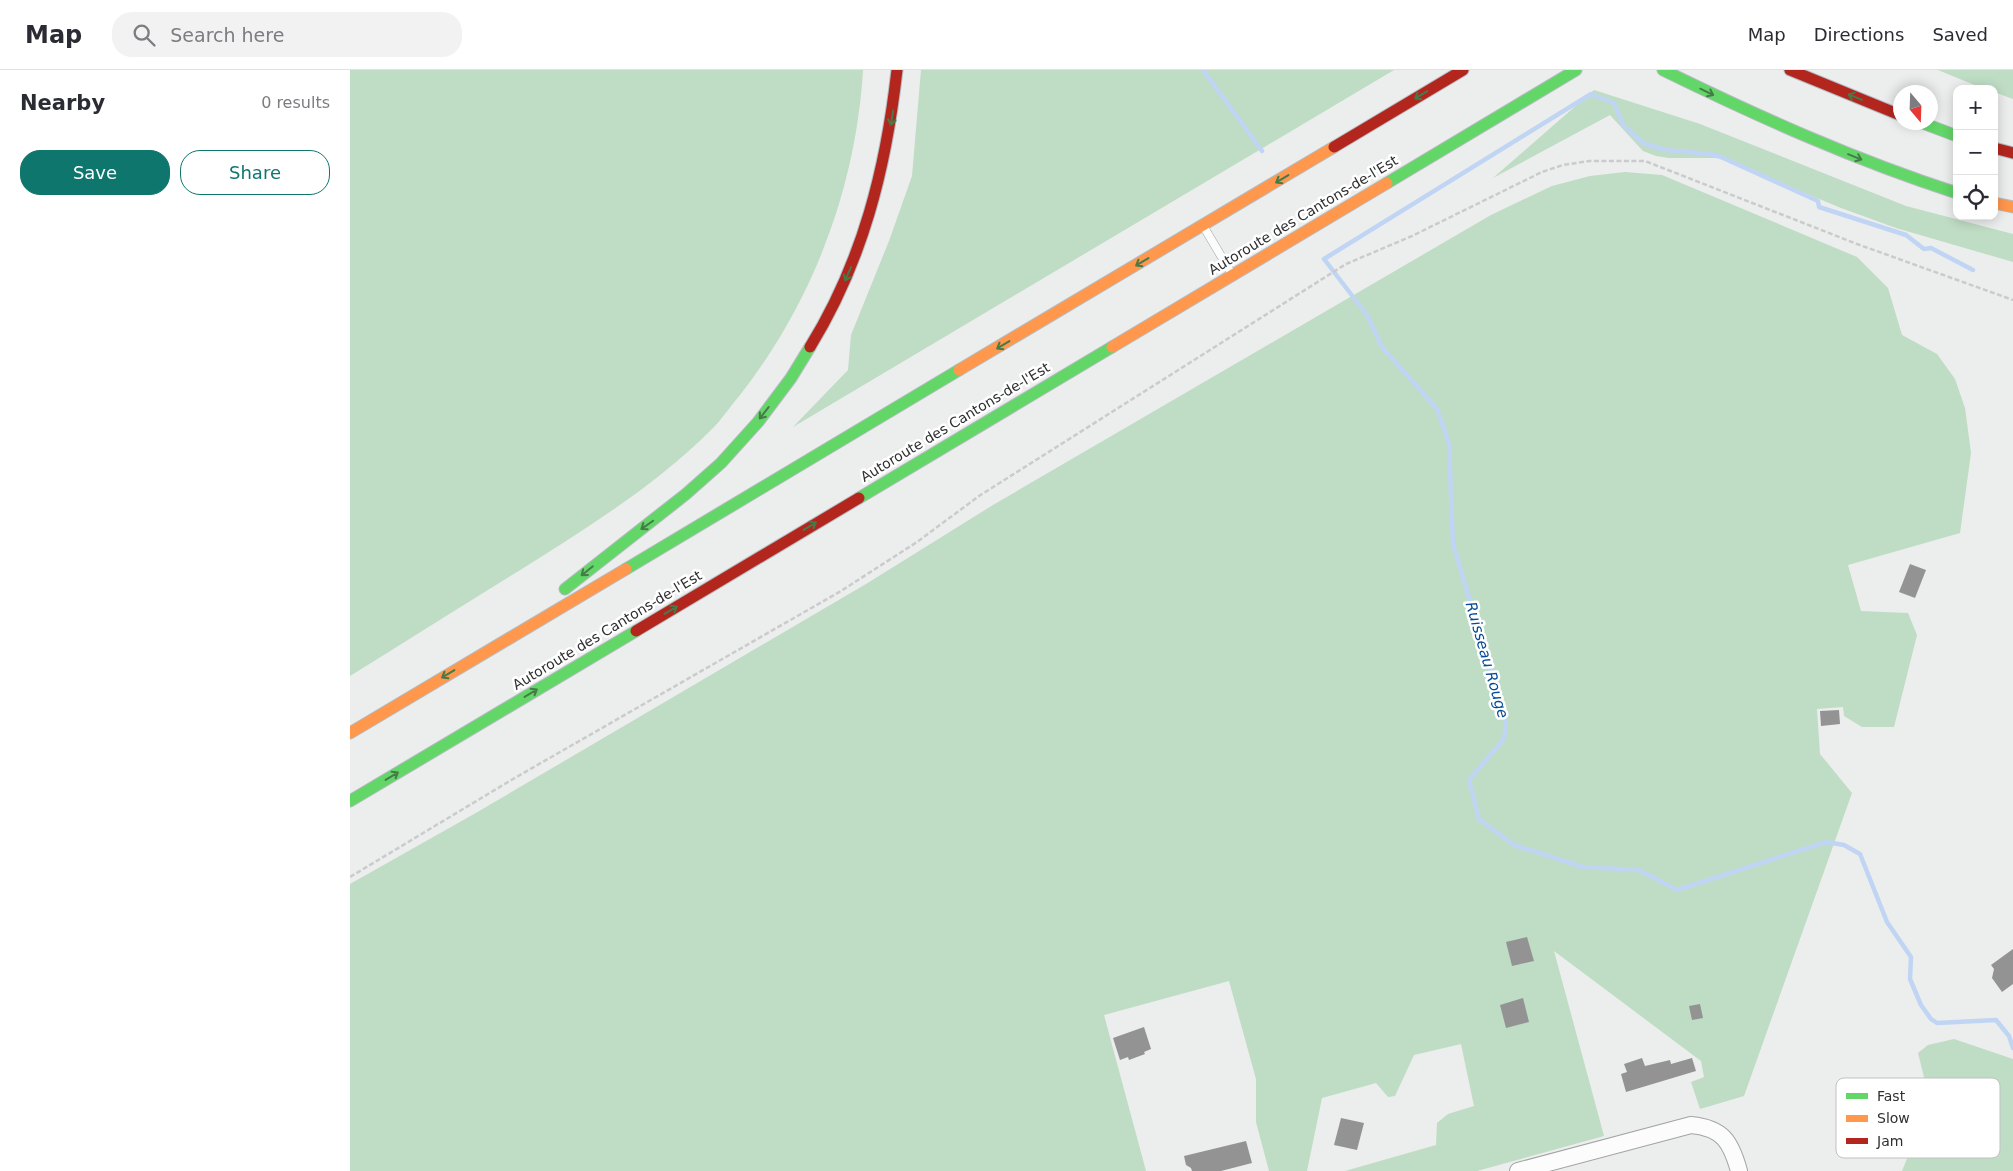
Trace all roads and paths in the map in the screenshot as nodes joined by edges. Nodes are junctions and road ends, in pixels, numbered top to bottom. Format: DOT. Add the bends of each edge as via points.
graph roads {
  1 [pos="897,70"];
  2 [pos="1463,70"];
  3 [pos="1576,70"];
  4 [pos="1663,70"];
  5 [pos="1790,70"];
  6 [pos="1893,112"];
  7 [pos="1938,129"];
  8 [pos="1953,134"];
  9 [pos="1998,149"];
  10 [pos="2013,154"];
  11 [pos="1953,191"];
  12 [pos="1998,204"];
  13 [pos="2013,207"];
  14 [pos="1203,226"];
  15 [pos="1233,274"];
  16 [pos="2013,300"];
  17 [pos="490,649"];
  18 [pos="350,733"];
  19 [pos="350,802"];
  20 [pos="350,876"];
  21 [pos="1518,1171"];
  22 [pos="1739,1171"];
  1 -- 17 [label="highway, one-way" via="885,157 866,227 835,301 795,370 761,418 706,477"];
  2 -- 14 [label="highway, one-way"];
  3 -- 15 [label="highway, Autoroute des Cantons-de-l'Est"];
  4 -- 11 [label="highway, one-way" via="1816,141 1899,174"];
  6 -- 5 [label="highway, one-way"];
  7 -- 8 [label="highway"];
  9 -- 10 [label="highway"];
  12 -- 13 [label="highway"];
  14 -- 15 [label="lane"];
  14 -- 17 [label="highway, one-way"];
  19 -- 15 [label="highway, Autoroute des Cantons-de-l'Est, one-way"];
  16 -- 20 [label="path" via="1825,232 1657,165 1637,160 1603,160 1576,162 1542,172 1412,236 1346,264 979,496 917,542 848,586"];
  17 -- 18 [label="highway, one-way"];
  21 -- 22 [label="street" via="1691,1125 1716,1130 1725,1138 1732,1148"];
}
